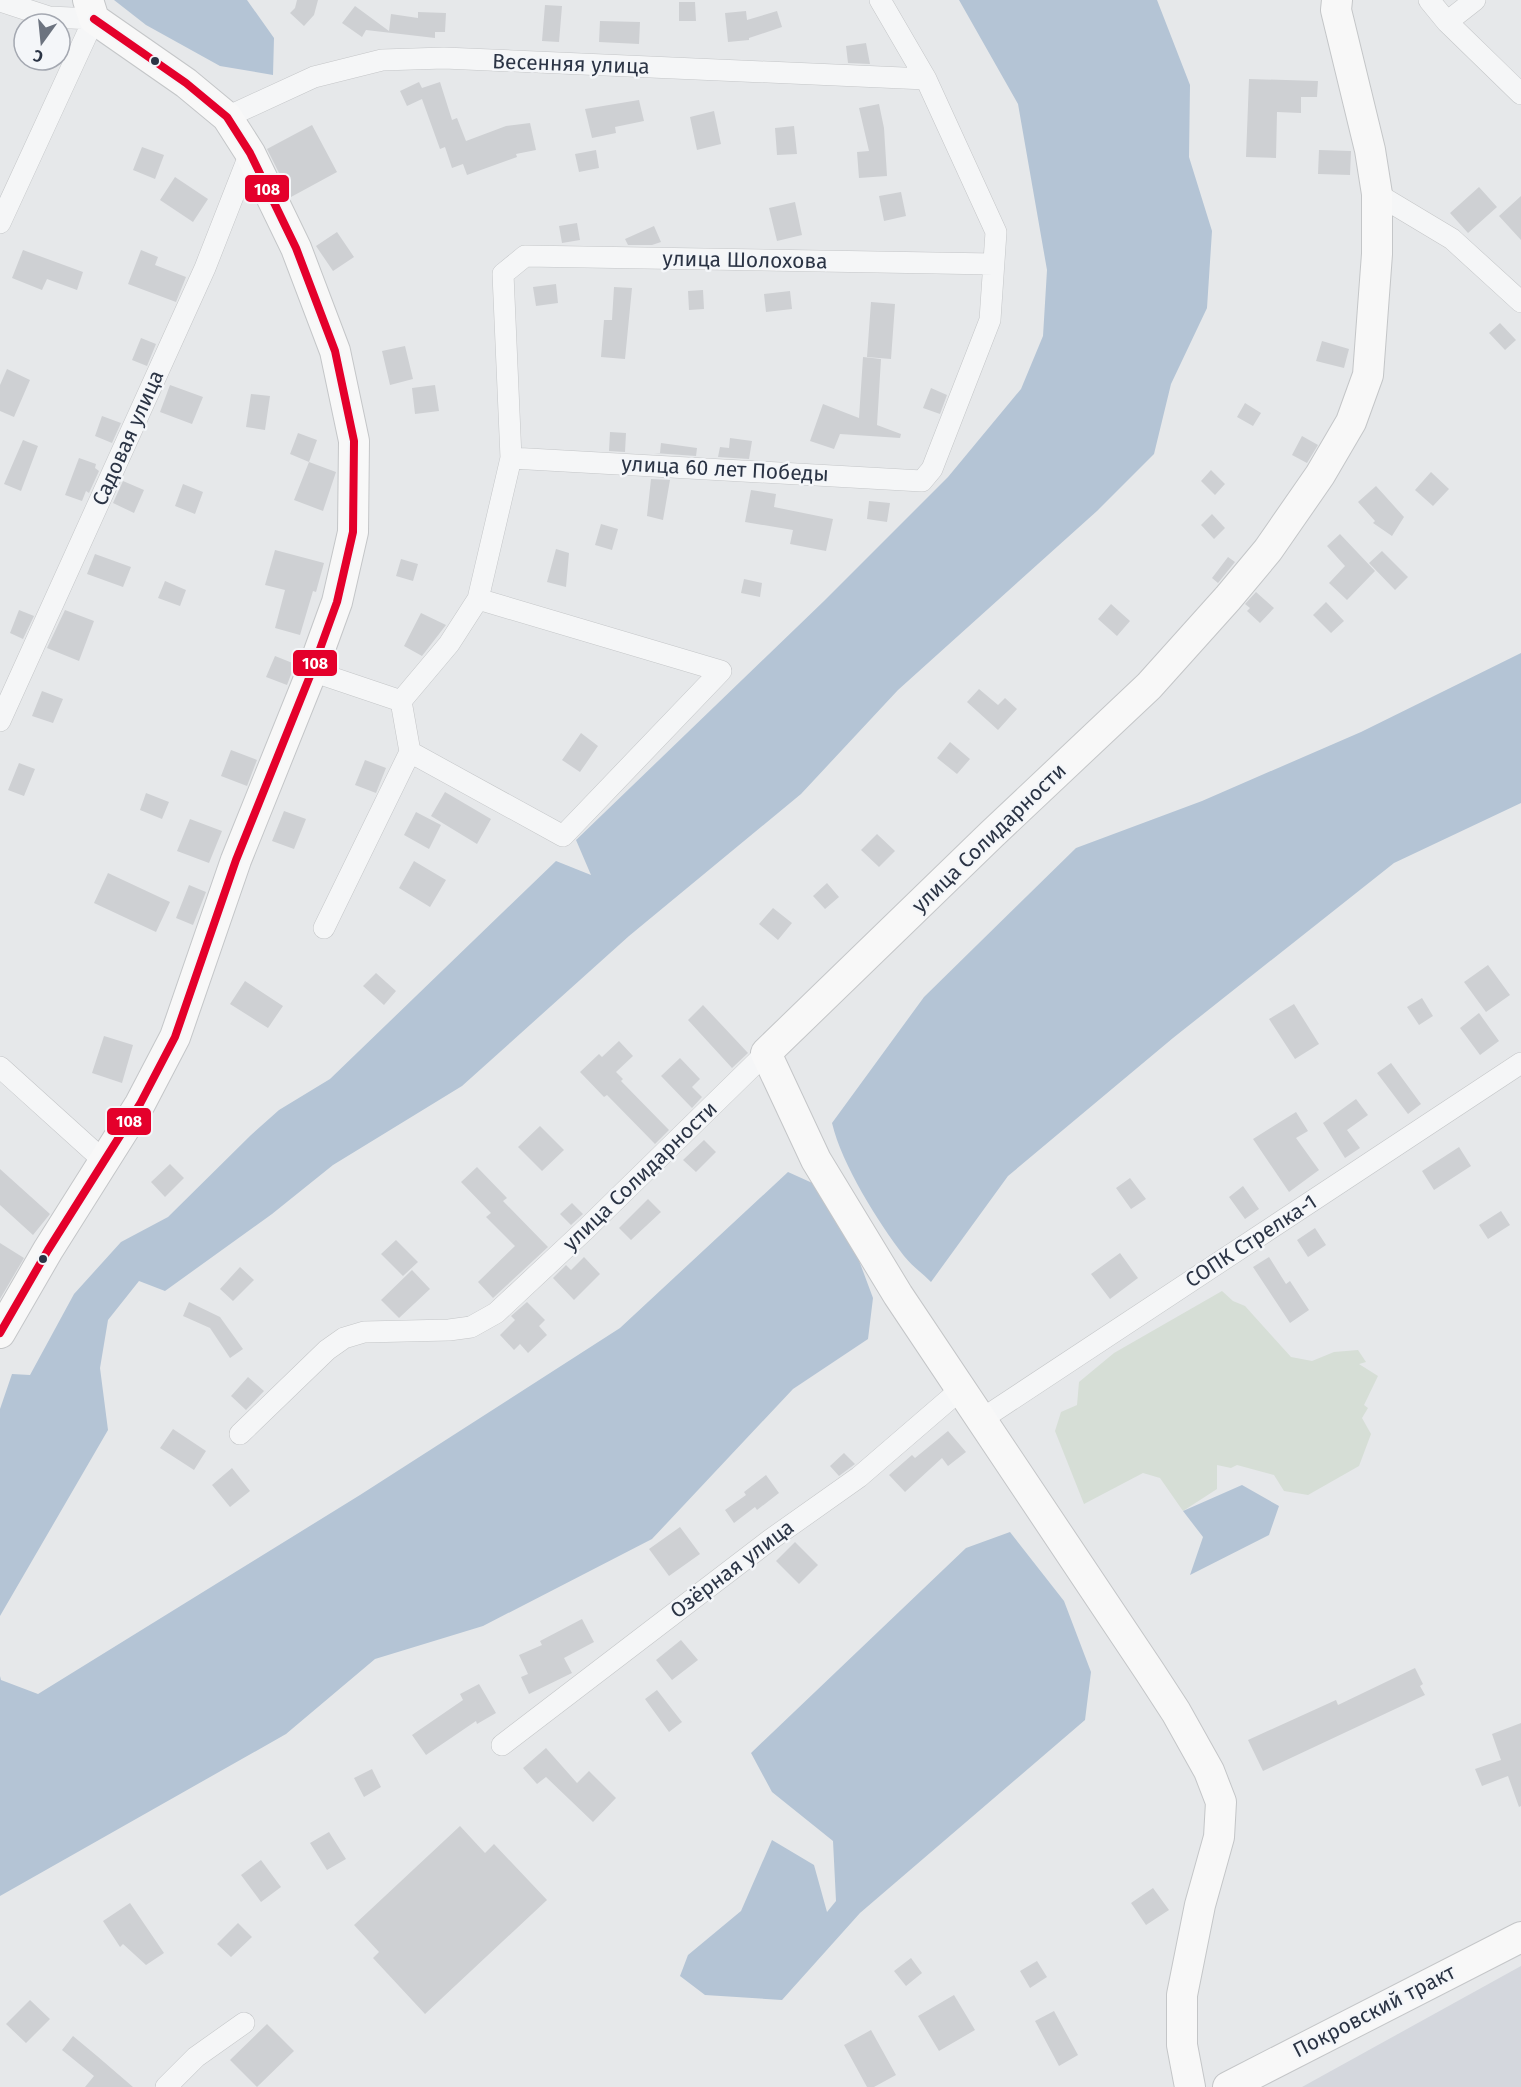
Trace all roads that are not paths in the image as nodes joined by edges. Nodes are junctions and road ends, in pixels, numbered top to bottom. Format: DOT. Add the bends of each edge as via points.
graph roads {
  1 [pos="880,0"];
  2 [pos="1337,0"];
  3 [pos="1429,0"];
  4 [pos="1475,0"];
  5 [pos="0,1"];
  6 [pos="91,9"];
  7 [pos="1448,22"];
  8 [pos="926,79"];
  9 [pos="1521,94"];
  10 [pos="227,117"];
  11 [pos="249,153"];
  12 [pos="1377,194"];
  13 [pos="0,223"];
  14 [pos="993,264"];
  15 [pos="1521,302"];
  16 [pos="512,458"];
  17 [pos="478,599"];
  18 [pos="312,670"];
  19 [pos="401,701"];
  20 [pos="0,721"];
  21 [pos="410,752"];
  22 [pos="324,928"];
  23 [pos="766,1053"];
  24 [pos="1521,1063"];
  25 [pos="0,1067"];
  26 [pos="104,1161"];
  27 [pos="0,1333"];
  28 [pos="960,1390"];
  29 [pos="982,1419"];
  30 [pos="240,1434"];
  31 [pos="502,1745"];
  32 [pos="1521,1937"];
  33 [pos="244,2023"];
  34 [pos="166,2087"];
  35 [pos="1190,2087"];
  36 [pos="1228,2087"];
  1 -- 8 [label="street"];
  2 -- 12 [label="street, улица Солидарности"];
  3 -- 7 [label="street"];
  4 -- 7 [label="street"];
  5 -- 6 [label="street" via="50,17"];
  6 -- 10 [label="street"];
  6 -- 13 [label="street"];
  7 -- 9 [label="street"];
  8 -- 10 [label="street, Весенняя улица" via="444,58 382,60 314,76"];
  8 -- 14 [label="street" via="996,232"];
  10 -- 11 [label="street"];
  11 -- 18 [label="street" via="296,248 335,351 354,441 353,532 337,602"];
  11 -- 20 [label="street, Садовая улица" via="205,268"];
  12 -- 15 [label="street" via="1452,239"];
  12 -- 23 [label="street, улица Солидарности" via="1368,375 1351,422 1268,550 1149,687"];
  14 -- 16 [label="street, улица 60 лет Победы" via="990,320 932,469 922,481"];
  14 -- 16 [label="street, улица Шолохова" via="525,256 503,274"];
  16 -- 17 [label="street"];
  17 -- 19 [label="street" via="450,644"];
  17 -- 21 [label="street" via="721,672 564,836"];
  18 -- 19 [label="street"];
  18 -- 26 [label="street" via="236,860 175,1037"];
  19 -- 21 [label="street"];
  21 -- 22 [label="street"];
  23 -- 28 [label="street" via="816,1160"];
  23 -- 30 [label="street, улица Солидарности" via="496,1312 471,1327 364,1332 344,1338"];
  24 -- 29 [label="street, СОПК Стрелка-1"];
  25 -- 26 [label="street"];
  26 -- 27 [label="street"];
  28 -- 29 [label="street"];
  28 -- 31 [label="street, Озёрная улица" via="859,1477 770,1540"];
  29 -- 35 [label="street" via="1176,1712 1209,1771 1221,1802 1219,1837 1182,1995 1182,2045"];
  32 -- 36 [label="street, Покровский тракт"];
  33 -- 34 [label="street" via="196,2057"];
}
